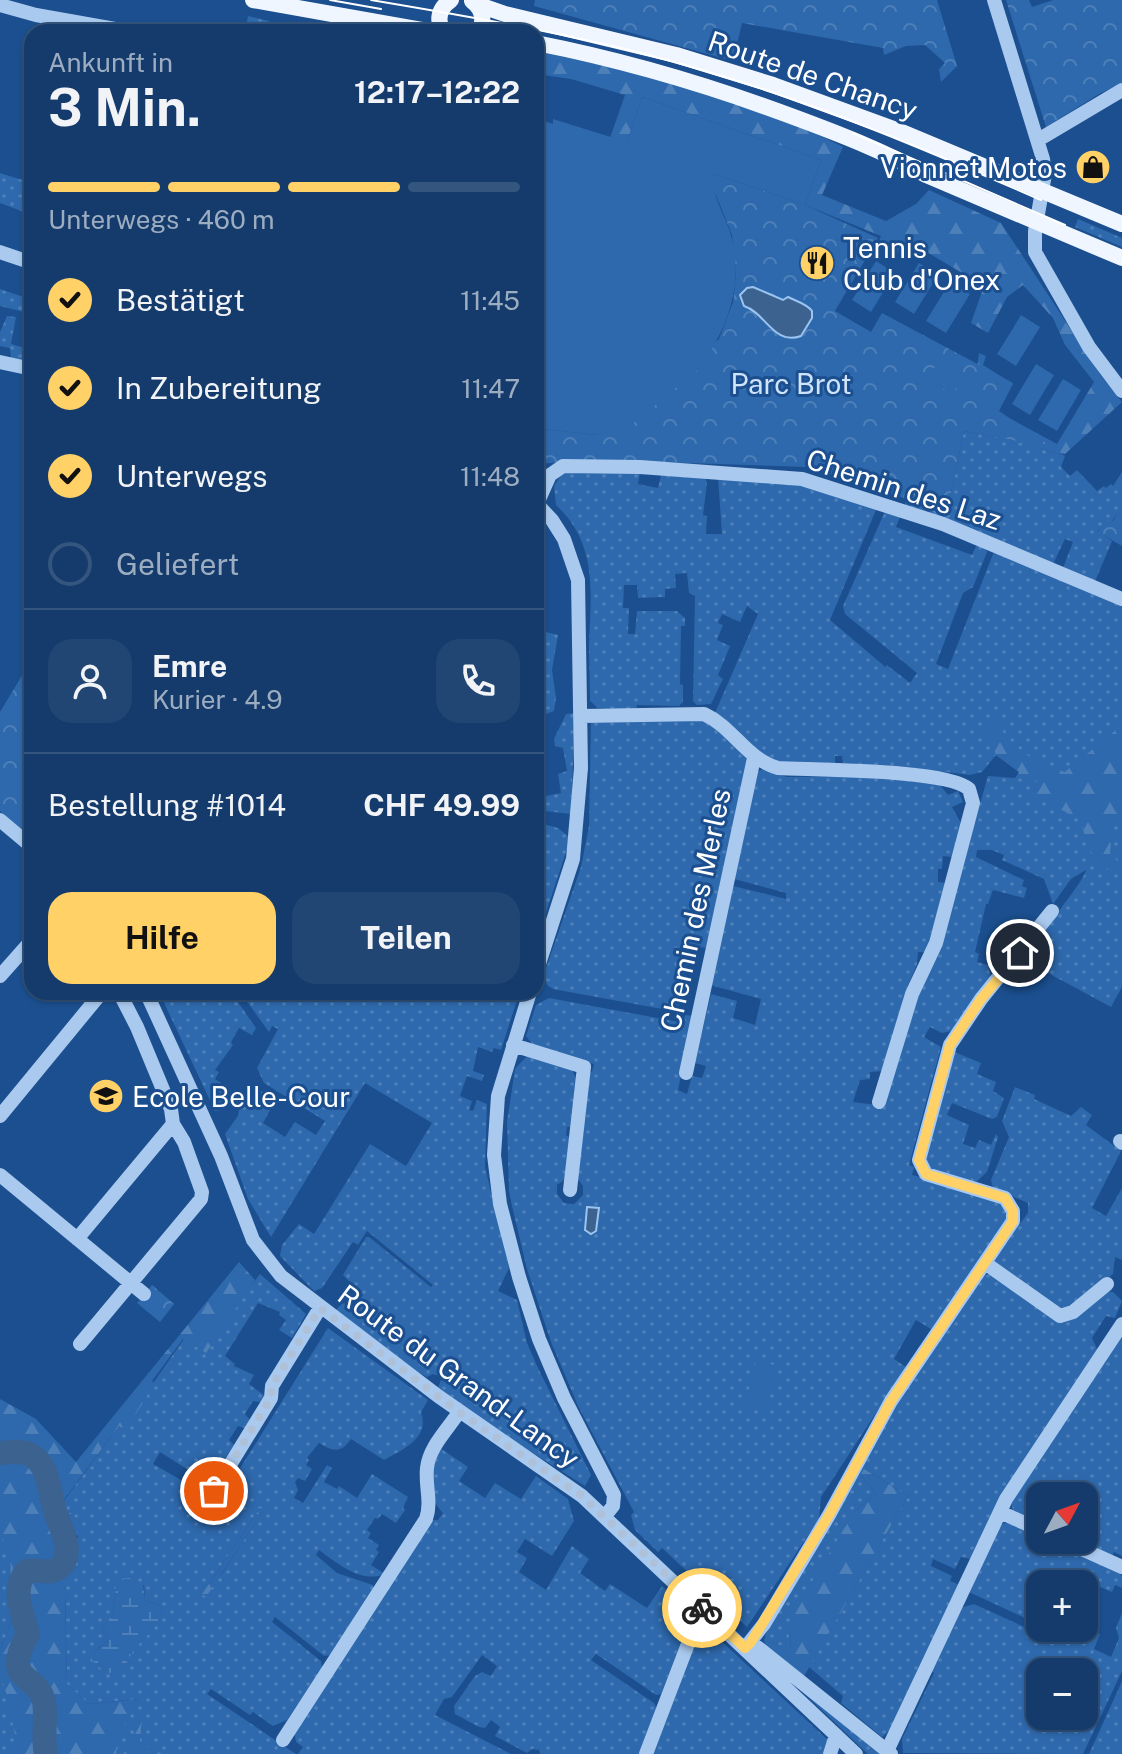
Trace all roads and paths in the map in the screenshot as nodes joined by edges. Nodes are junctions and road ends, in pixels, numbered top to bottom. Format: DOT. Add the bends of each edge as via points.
graph roads {
  1 [pos="253,0"];
  2 [pos="451,0"];
  3 [pos="994,0"];
  4 [pos="474,2"];
  5 [pos="0,5"];
  6 [pos="83,24"];
  7 [pos="388,24"];
  8 [pos="441,24"];
  9 [pos="481,24"];
  10 [pos="544,45"];
  11 [pos="1122,90"];
  12 [pos="1038,140"];
  13 [pos="1042,192"];
  14 [pos="1037,222"];
  15 [pos="1122,224"];
  16 [pos="0,252"];
  17 [pos="1122,258"];
  18 [pos="24,260"];
  19 [pos="0,362"];
  20 [pos="24,367"];
  21 [pos="1122,391"];
  22 [pos="544,487"];
  23 [pos="544,512"];
  24 [pos="1122,599"];
  25 [pos="581,716"];
  26 [pos="754,758"];
  27 [pos="0,820"];
  28 [pos="24,840"];
  29 [pos="1052,911"];
  30 [pos="24,949"];
  31 [pos="544,949"];
  32 [pos="0,976"];
  33 [pos="96,1000"];
  34 [pos="123,1000"];
  35 [pos="150,1000"];
  36 [pos="527,1000"];
  37 [pos="513,1045"];
  38 [pos="686,1073"];
  39 [pos="191,1090"];
  40 [pos="879,1102"];
  41 [pos="0,1116"];
  42 [pos="172,1116"];
  43 [pos="214,1141"];
  44 [pos="184,1142"];
  45 [pos="0,1175"];
  46 [pos="570,1190"];
  47 [pos="77,1239"];
  48 [pos="985,1263"];
  49 [pos="131,1283"];
  50 [pos="1107,1284"];
  51 [pos="144,1294"];
  52 [pos="320,1308"];
  53 [pos="1122,1324"];
  54 [pos="80,1344"];
  55 [pos="459,1412"];
  56 [pos="214,1491"];
  57 [pos="1000,1512"];
  58 [pos="605,1516"];
  59 [pos="1026,1524"];
  60 [pos="1093,1554"];
  61 [pos="1122,1567"];
  62 [pos="702,1607"];
  63 [pos="748,1645"];
  64 [pos="836,1735"];
  65 [pos="283,1740"];
  66 [pos="889,1752"];
  67 [pos="646,1754"];
  68 [pos="830,1754"];
  69 [pos="856,1754"];
  1 -- 7 [label="main road"];
  2 -- 8 [label="main road" via="439,15"];
  3 -- 12 [label="street"];
  4 -- 9 [label="main road"];
  4 -- 13 [label="main road, Route de Chancy" via="773,85"];
  5 -- 6 [label="street"];
  10 -- 14 [label="main road, Route de Chancy" via="647,69 765,107"];
  11 -- 12 [label="street"];
  12 -- 13 [label="street" via="1045,174"];
  13 -- 14 [label="street"];
  13 -- 15 [label="main road, Route de Chancy"];
  14 -- 17 [label="main road, Route de Chancy"];
  14 -- 21 [label="street" via="1035,252 1089,347"];
  16 -- 18 [label="street"];
  19 -- 20 [label="street"];
  22 -- 24 [label="street, Chemin des Laz" via="563,466 802,479 943,524"];
  23 -- 25 [label="street" via="559,528 576,567"];
  25 -- 26 [label="street, Chemin des Merles" via="704,714"];
  25 -- 31 [label="street" via="576,843"];
  26 -- 38 [label="street, Chemin des Merles"];
  26 -- 40 [label="street, Chemin des Merles" via="778,768 945,780 964,785 972,795 936,943 912,994"];
  27 -- 28 [label="street"];
  29 -- 48 [label="street" via="950,1045 919,1160 926,1174 1005,1198 1011,1206 1013,1221"];
  30 -- 32 [label="street"];
  33 -- 41 [label="street"];
  34 -- 42 [label="street"];
  35 -- 39 [label="street, Route du Grand-Lancy"];
  36 -- 37 [label="street"];
  37 -- 46 [label="street" via="584,1067"];
  37 -- 58 [label="street" via="495,1122 500,1204 539,1339 614,1495"];
  39 -- 42 [label="street"];
  39 -- 43 [label="street, Route du Grand-Lancy"];
  42 -- 44 [label="street"];
  42 -- 47 [label="street"];
  43 -- 44 [label="street"];
  43 -- 52 [label="street, Route du Grand-Lancy" via="258,1248 281,1276"];
  44 -- 49 [label="street" via="201,1199"];
  45 -- 47 [label="street"];
  47 -- 49 [label="street"];
  48 -- 50 [label="street" via="1060,1316 1073,1312"];
  48 -- 63 [label="street" via="891,1401 829,1515"];
  49 -- 51 [label="street"];
  49 -- 54 [label="street"];
  52 -- 55 [label="street, Route du Grand-Lancy"];
  52 -- 56 [label="street"];
  53 -- 57 [label="street"];
  55 -- 58 [label="street, Route du Grand-Lancy"];
  55 -- 65 [label="street" via="429,1459 426,1519"];
  57 -- 59 [label="street"];
  57 -- 66 [label="street"];
  58 -- 62 [label="street, Route du Grand-Lancy"];
  60 -- 61 [label="street"];
  62 -- 63 [label="street, Route du Grand-Lancy"];
  62 -- 67 [label="street"];
  63 -- 64 [label="street, Route du Grand-Lancy"];
  63 -- 66 [label="street, Route du Grand-Lancy"];
  64 -- 68 [label="street"];
  64 -- 69 [label="street, Route du Grand-Lancy"];
}
